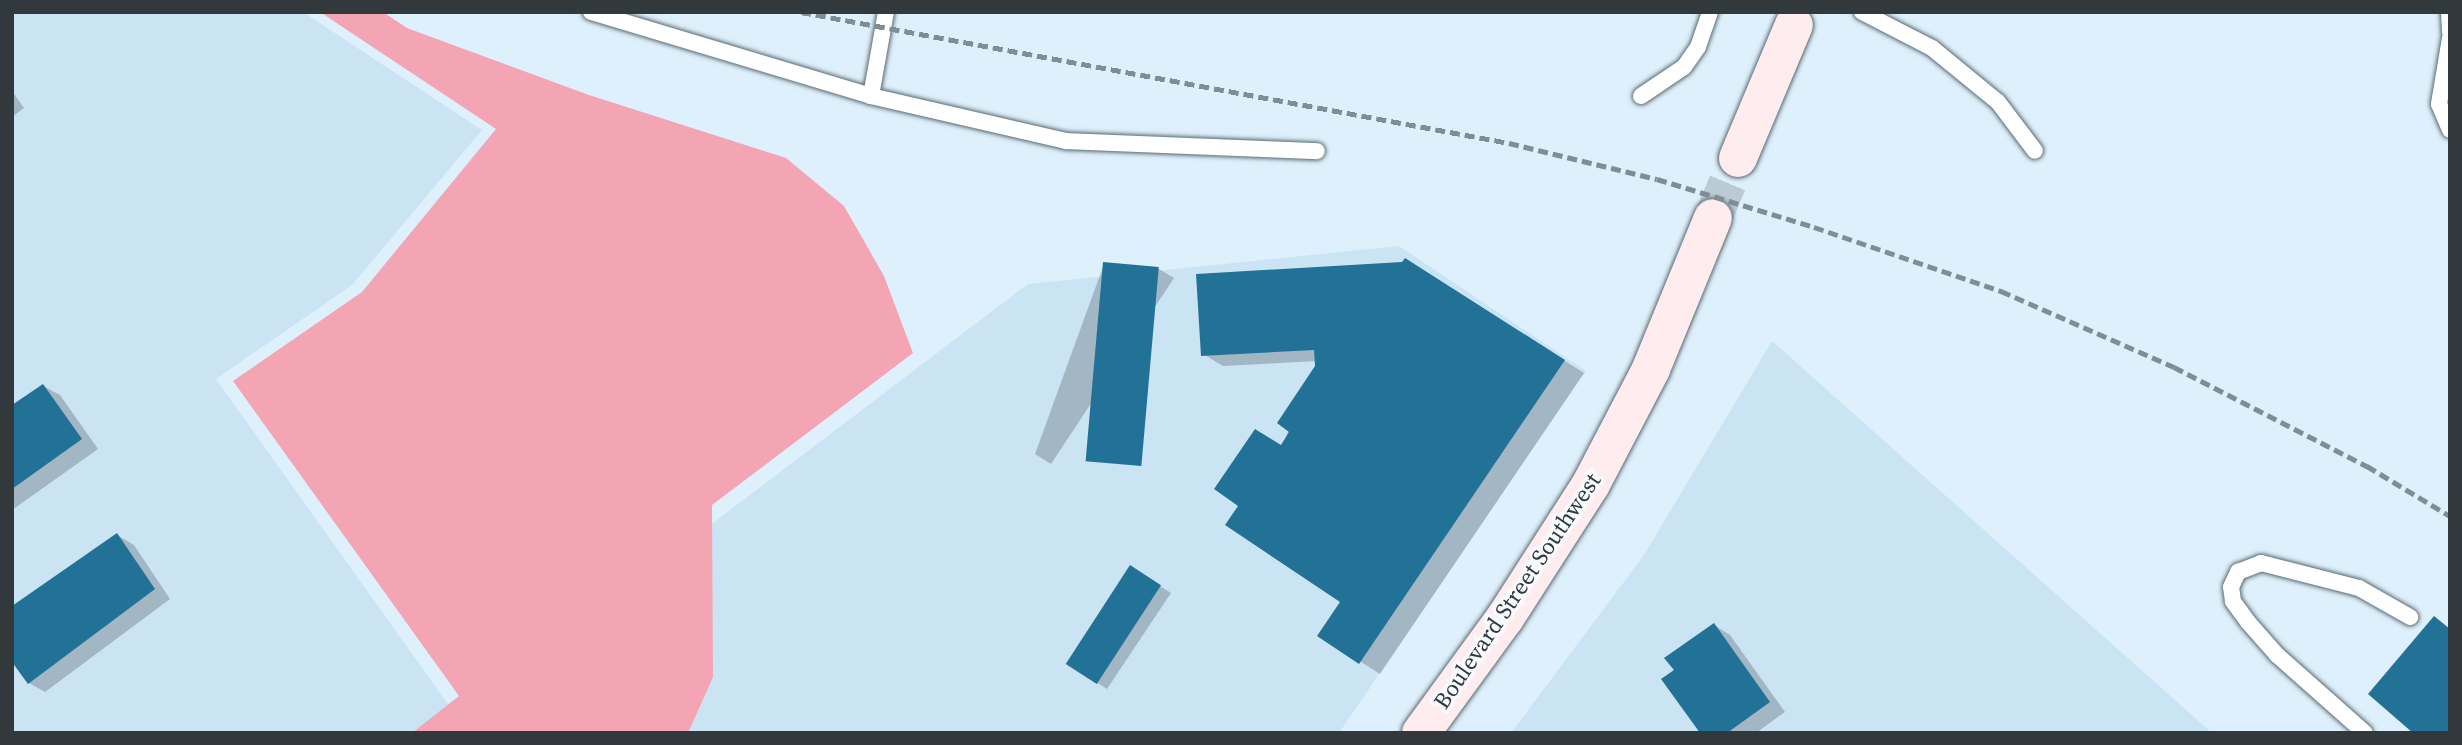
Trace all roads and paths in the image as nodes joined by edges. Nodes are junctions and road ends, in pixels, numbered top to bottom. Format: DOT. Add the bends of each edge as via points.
graph roads {
  1 [pos="591,12"];
  2 [pos="886,12"];
  3 [pos="1710,12"];
  4 [pos="1862,12"];
  5 [pos="2449,12"];
  6 [pos="1794,25"];
  7 [pos="2450,32"];
  8 [pos="2450,38"];
  9 [pos="871,96"];
  10 [pos="1641,96"];
  11 [pos="2450,130"];
  12 [pos="1317,151"];
  13 [pos="2035,151"];
  14 [pos="1738,158"];
  15 [pos="1713,218"];
  16 [pos="2410,617"];
  17 [pos="1421,733"];
  18 [pos="2365,733"];
  1 -- 9 [label="lane"];
  2 -- 9 [label="lane"];
  3 -- 10 [label="lane" via="1698,47 1684,66"];
  4 -- 13 [label="lane" via="1932,48 1998,102"];
  5 -- 7 [label="lane"];
  6 -- 14 [label="main road"];
  8 -- 11 [label="lane" via="2440,104"];
  9 -- 12 [label="lane" via="1066,141"];
  15 -- 17 [label="main road, Boulevard Street Southwest" via="1651,369 1591,484 1505,618"];
  16 -- 18 [label="lane" via="2360,588 2262,563 2238,572 2231,587 2233,600 2277,655"];
}
